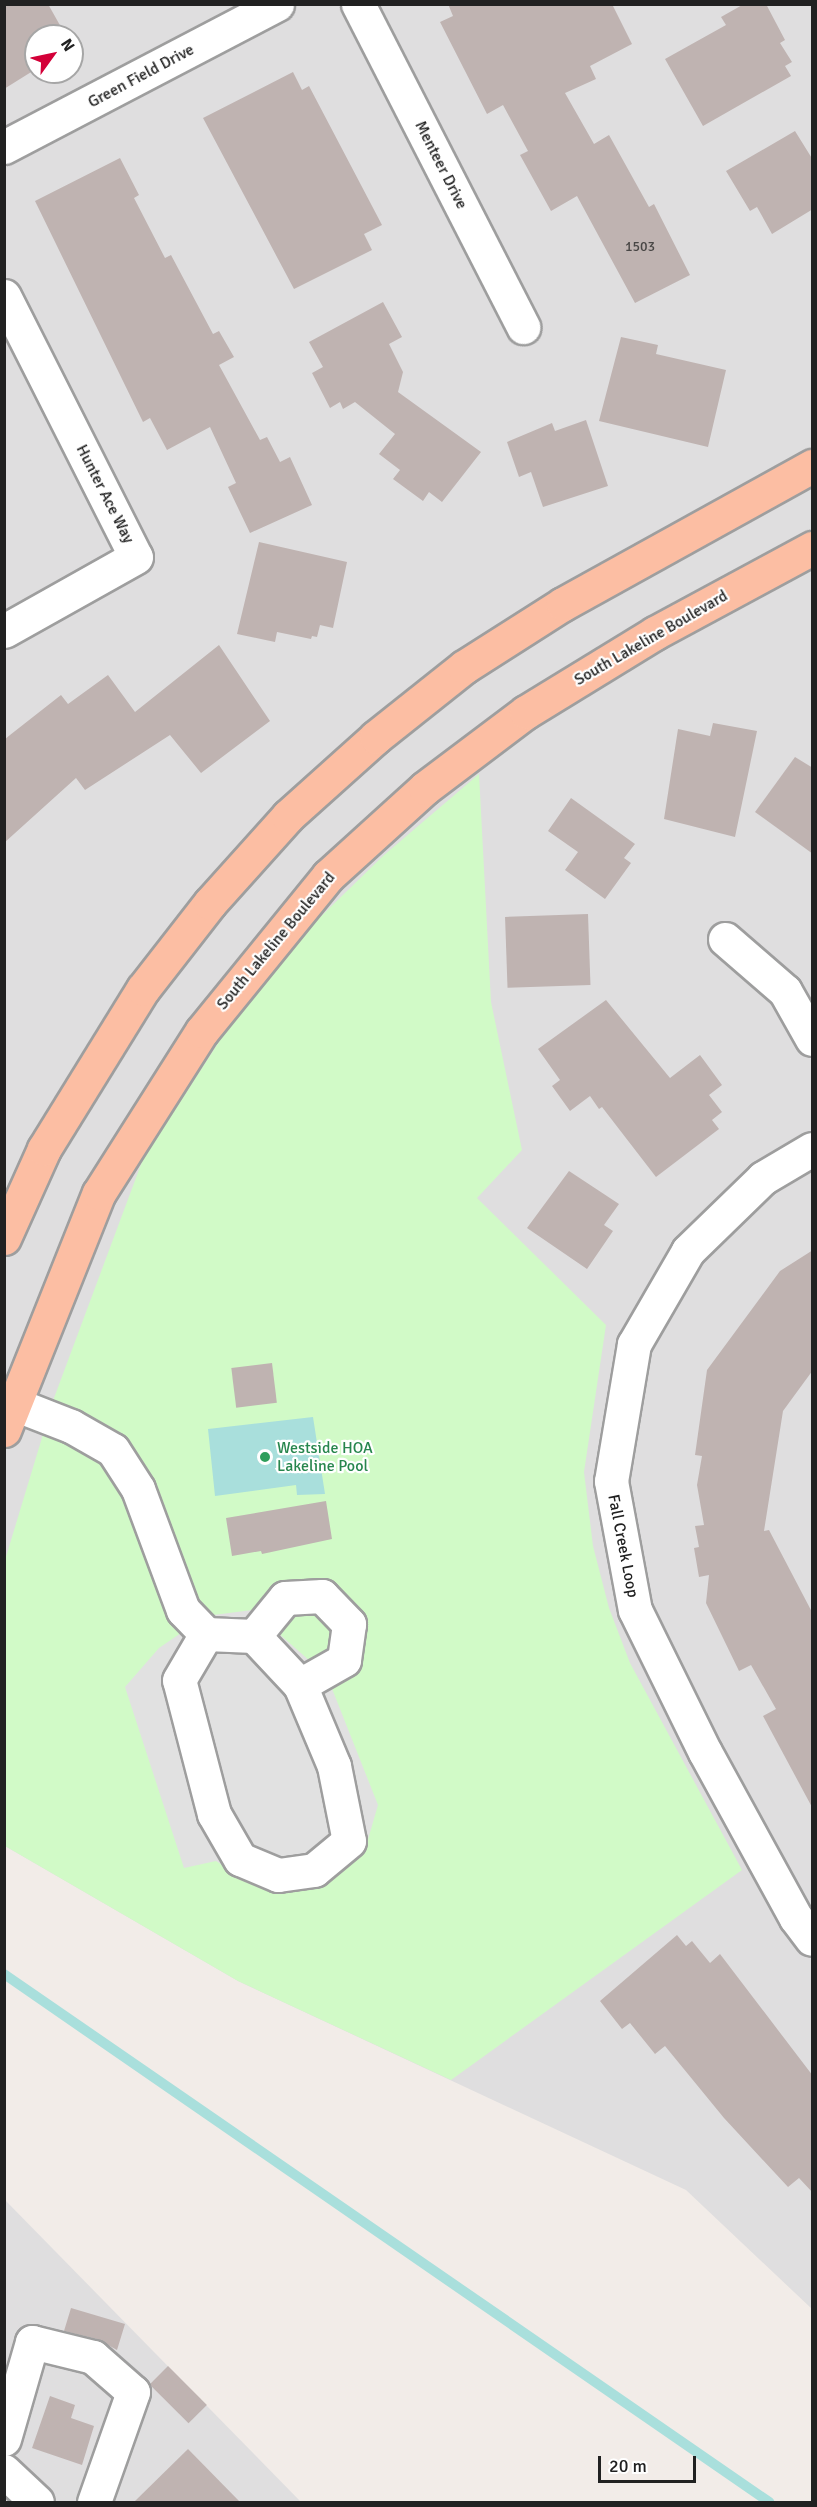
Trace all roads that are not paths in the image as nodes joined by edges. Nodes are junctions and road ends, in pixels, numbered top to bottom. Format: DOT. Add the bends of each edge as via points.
graph roads {
  1 [pos="277,4"];
  2 [pos="358,4"];
  3 [pos="4,147"];
  4 [pos="4,296"];
  5 [pos="523,327"];
  6 [pos="813,466"];
  7 [pos="813,548"];
  8 [pos="4,632"];
  9 [pos="725,939"];
  10 [pos="813,1039"];
  11 [pos="813,1149"];
  12 [pos="4,1238"];
  13 [pos="7,1411"];
  14 [pos="206,1634"];
  15 [pos="254,1636"];
  16 [pos="300,1685"];
  17 [pos="813,1939"];
  18 [pos="4,2439"];
  19 [pos="4,2470"];
  20 [pos="37,2502"];
  21 [pos="94,2502"];
  1 -- 3 [label="street, Green Field Drive"];
  2 -- 5 [label="street, Menteer Drive"];
  4 -- 8 [label="street, Hunter Ace Way" via="136,556"];
  6 -- 12 [label="main road" via="563,604 464,667 376,737 288,816 210,903 143,989 44,1149"];
  7 -- 13 [label="main road, South Lakeline Boulevard" via="655,633 526,712 425,788 328,876 202,1031 99,1193"];
  9 -- 10 [label="street" via="785,991"];
  11 -- 17 [label="street, Fall Creek Loop" via="763,1178 688,1251 633,1344 611,1481 635,1610 705,1752 796,1918"];
  13 -- 14 [label="street" via="71,1426 113,1450 138,1489 183,1610"];
  14 -- 15 [label="street"];
  14 -- 16 [label="street" via="179,1680 195,1752 214,1815 240,1859 278,1875 314,1870 349,1842 334,1766"];
  15 -- 16 [label="street"];
  15 -- 16 [label="street" via="285,1598 322,1596 349,1624 344,1660"];
  18 -- 21 [label="street" via="32,2342 93,2357 133,2392"];
  19 -- 20 [label="street"];
}
